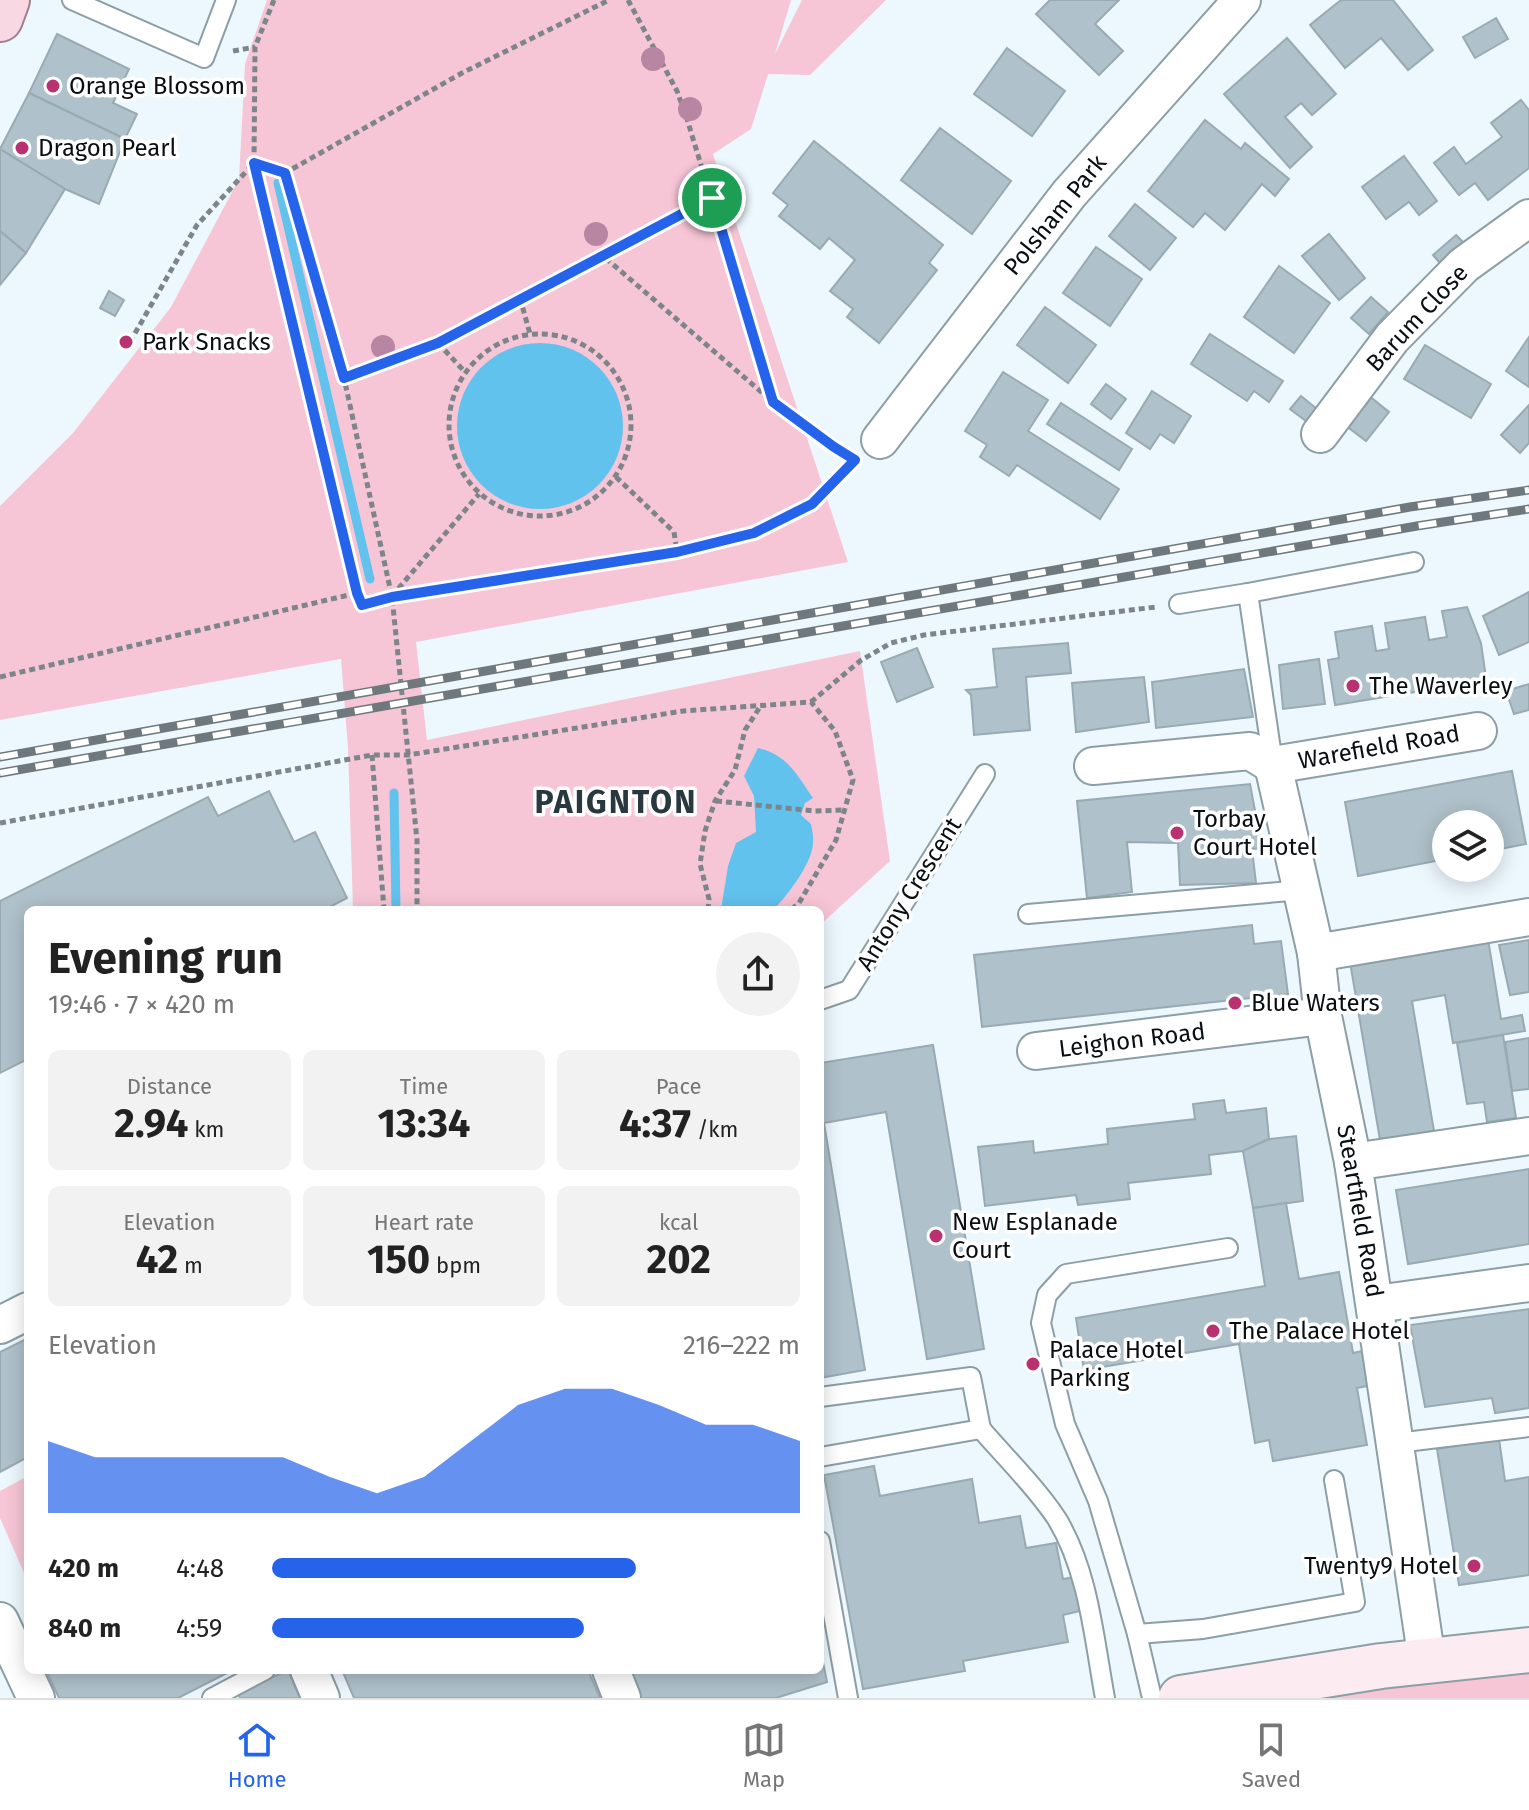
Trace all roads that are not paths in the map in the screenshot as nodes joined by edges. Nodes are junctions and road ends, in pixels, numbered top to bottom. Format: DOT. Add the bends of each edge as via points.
graph roads {
  1 [pos="7,0"];
  2 [pos="72,0"];
  3 [pos="226,0"];
  4 [pos="1242,0"];
  5 [pos="0,19"];
  6 [pos="1529,218"];
  7 [pos="1320,434"];
  8 [pos="880,440"];
  9 [pos="1414,562"];
  10 [pos="1248,593"];
  11 [pos="1179,604"];
  12 [pos="1478,731"];
  13 [pos="1273,765"];
  14 [pos="1093,766"];
  15 [pos="985,774"];
  16 [pos="1302,890"];
  17 [pos="1028,914"];
  18 [pos="1529,917"];
  19 [pos="1316,953"];
  20 [pos="824,999"];
  21 [pos="1323,1016"];
  22 [pos="1036,1051"];
  23 [pos="1529,1136"];
  24 [pos="1353,1162"];
  25 [pos="1228,1248"];
  26 [pos="1529,1283"];
  27 [pos="1376,1304"];
  28 [pos="24,1313"];
  29 [pos="0,1325"];
  30 [pos="824,1396"];
  31 [pos="1529,1427"];
  32 [pos="981,1429"];
  33 [pos="1397,1443"];
  34 [pos="824,1456"];
  35 [pos="1334,1480"];
  36 [pos="824,1563"];
  37 [pos="0,1621"];
  38 [pos="1137,1634"];
  39 [pos="1529,1650"];
  40 [pos="22,1655"];
  41 [pos="1427,1661"];
  42 [pos="28,1674"];
  43 [pos="257,1674"];
  44 [pos="311,1674"];
  45 [pos="613,1674"];
  46 [pos="36,1698"];
  47 [pos="212,1698"];
  48 [pos="321,1698"];
  49 [pos="622,1698"];
  50 [pos="848,1698"];
  51 [pos="1105,1698"];
  52 [pos="1152,1698"];
  53 [pos="1181,1698"];
  1 -- 5 [label="main road"];
  2 -- 3 [label="lane" via="204,58"];
  4 -- 8 [label="street, Polsham Park" via="1069,194"];
  6 -- 7 [label="street, Barum Close" via="1464,265 1392,338"];
  9 -- 10 [label="lane"];
  10 -- 11 [label="lane"];
  10 -- 13 [label="lane"];
  12 -- 13 [label="street, Warefield Road"];
  13 -- 14 [label="street, Warefield Road" via="1250,751"];
  13 -- 16 [label="street, Steartfield Road"];
  15 -- 20 [label="lane, Antony Crescent" via="849,990"];
  16 -- 17 [label="lane"];
  16 -- 19 [label="street, Steartfield Road"];
  18 -- 19 [label="street"];
  19 -- 21 [label="street, Steartfield Road"];
  21 -- 22 [label="street, Leighon Road"];
  21 -- 24 [label="street, Steartfield Road"];
  23 -- 24 [label="street"];
  24 -- 27 [label="street, Steartfield Road"];
  25 -- 38 [label="lane" via="1066,1274 1047,1295 1041,1323 1065,1424 1098,1501"];
  26 -- 27 [label="street"];
  27 -- 33 [label="street, Steartfield Road"];
  28 -- 29 [label="street"];
  30 -- 32 [label="lane" via="971,1377"];
  31 -- 33 [label="lane"];
  32 -- 34 [label="lane"];
  32 -- 51 [label="lane" via="1055,1517 1073,1551"];
  33 -- 41 [label="street, Steartfield Road"];
  35 -- 38 [label="lane" via="1355,1602 1203,1629"];
  36 -- 50 [label="lane"];
  37 -- 40 [label="street"];
  38 -- 52 [label="lane"];
  39 -- 41 [label="main road"];
  41 -- 53 [label="main road"];
  42 -- 46 [label="street"];
  43 -- 47 [label="lane"];
  44 -- 48 [label="street"];
  45 -- 49 [label="street"];
}
